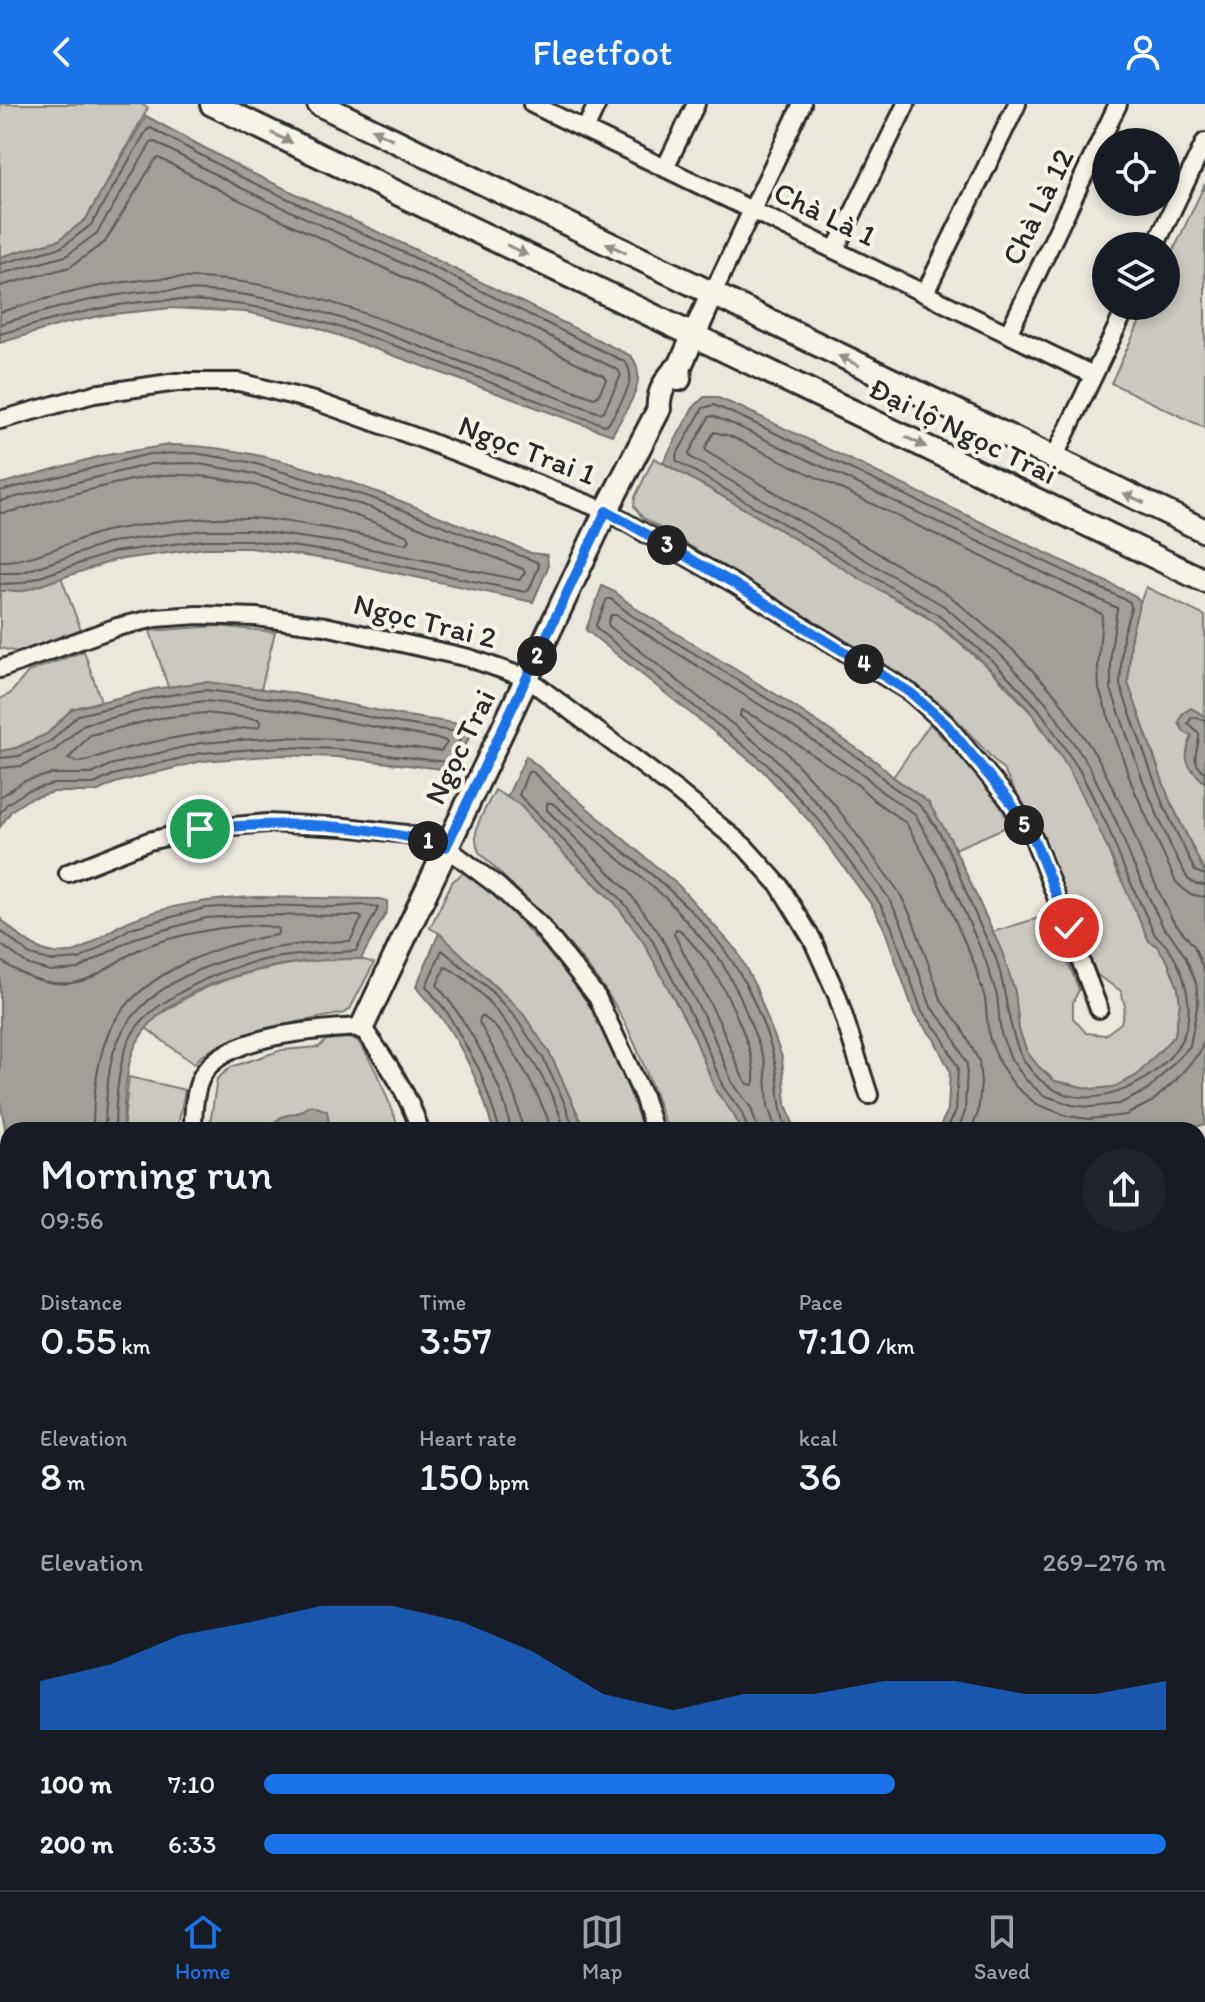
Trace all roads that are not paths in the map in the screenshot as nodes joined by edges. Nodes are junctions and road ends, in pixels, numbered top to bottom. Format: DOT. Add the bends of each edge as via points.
graph roads {
  1 [pos="212,104"];
  2 [pos="319,104"];
  3 [pos="532,104"];
  4 [pos="597,104"];
  5 [pos="696,104"];
  6 [pos="802,104"];
  7 [pos="906,104"];
  8 [pos="1017,104"];
  9 [pos="1118,104"];
  10 [pos="585,130"];
  11 [pos="1205,142"];
  12 [pos="665,168"];
  13 [pos="751,210"];
  14 [pos="1162,232"];
  15 [pos="835,250"];
  16 [pos="925,293"];
  17 [pos="712,295"];
  18 [pos="1120,320"];
  19 [pos="1008,334"];
  20 [pos="695,335"];
  21 [pos="1093,375"];
  22 [pos="0,420"];
  23 [pos="1053,460"];
  24 [pos="606,511"];
  25 [pos="1205,531"];
  26 [pos="1205,581"];
  27 [pos="0,669"];
  28 [pos="527,678"];
  29 [pos="446,847"];
  30 [pos="68,873"];
  31 [pos="1099,1009"];
  32 [pos="362,1027"];
  33 [pos="869,1095"];
  34 [pos="194,1122"];
  35 [pos="417,1122"];
  36 [pos="651,1122"];
  1 -- 20 [label="main road, Đại lộ Ngọc Trai, one-way"];
  17 -- 2 [label="main road, Đại lộ Ngọc Trai, one-way"];
  3 -- 10 [label="street, Chà Là 1"];
  4 -- 10 [label="street"];
  5 -- 12 [label="street"];
  6 -- 13 [label="street"];
  7 -- 15 [label="street"];
  8 -- 16 [label="street"];
  9 -- 19 [label="street, Chà Là 12"];
  10 -- 12 [label="street, Chà Là 1"];
  11 -- 14 [label="street"];
  12 -- 13 [label="street, Chà Là 1"];
  13 -- 15 [label="street, Chà Là 1"];
  13 -- 17 [label="street"];
  15 -- 16 [label="street, Chà Là 1"];
  16 -- 19 [label="street, Chà Là 1"];
  17 -- 20 [label="main road"];
  23 -- 17 [label="main road, Đại lộ Ngọc Trai, one-way"];
  18 -- 21 [label="street"];
  19 -- 21 [label="street, Chà Là 1"];
  20 -- 24 [label="main road, Ngọc Trai" via="668,403 659,409"];
  20 -- 26 [label="main road, Đại lộ Ngọc Trai, one-way"];
  21 -- 23 [label="street"];
  22 -- 24 [label="street, Ngọc Trai 1" via="94,394 177,382 239,382 318,402"];
  25 -- 23 [label="main road, Đại lộ Ngọc Trai, one-way"];
  24 -- 28 [label="main road, Ngọc Trai"];
  24 -- 31 [label="street, Ngọc Trai 1" via="911,693 946,724 1034,839"];
  27 -- 28 [label="street, Ngọc Trai 2" via="117,627 198,615 325,626 469,658"];
  28 -- 29 [label="main road, Ngọc Trai"];
  28 -- 33 [label="street, Ngọc Trai 2" via="677,791 745,847 779,885 812,939 837,995"];
  29 -- 30 [label="street" via="406,834 267,823 200,829 149,841"];
  29 -- 32 [label="main road, Ngọc Trai"];
  29 -- 36 [label="street" via="540,925 597,997"];
  32 -- 34 [label="street" via="296,1031 230,1052 203,1074"];
  32 -- 35 [label="street" via="387,1062"];
}
